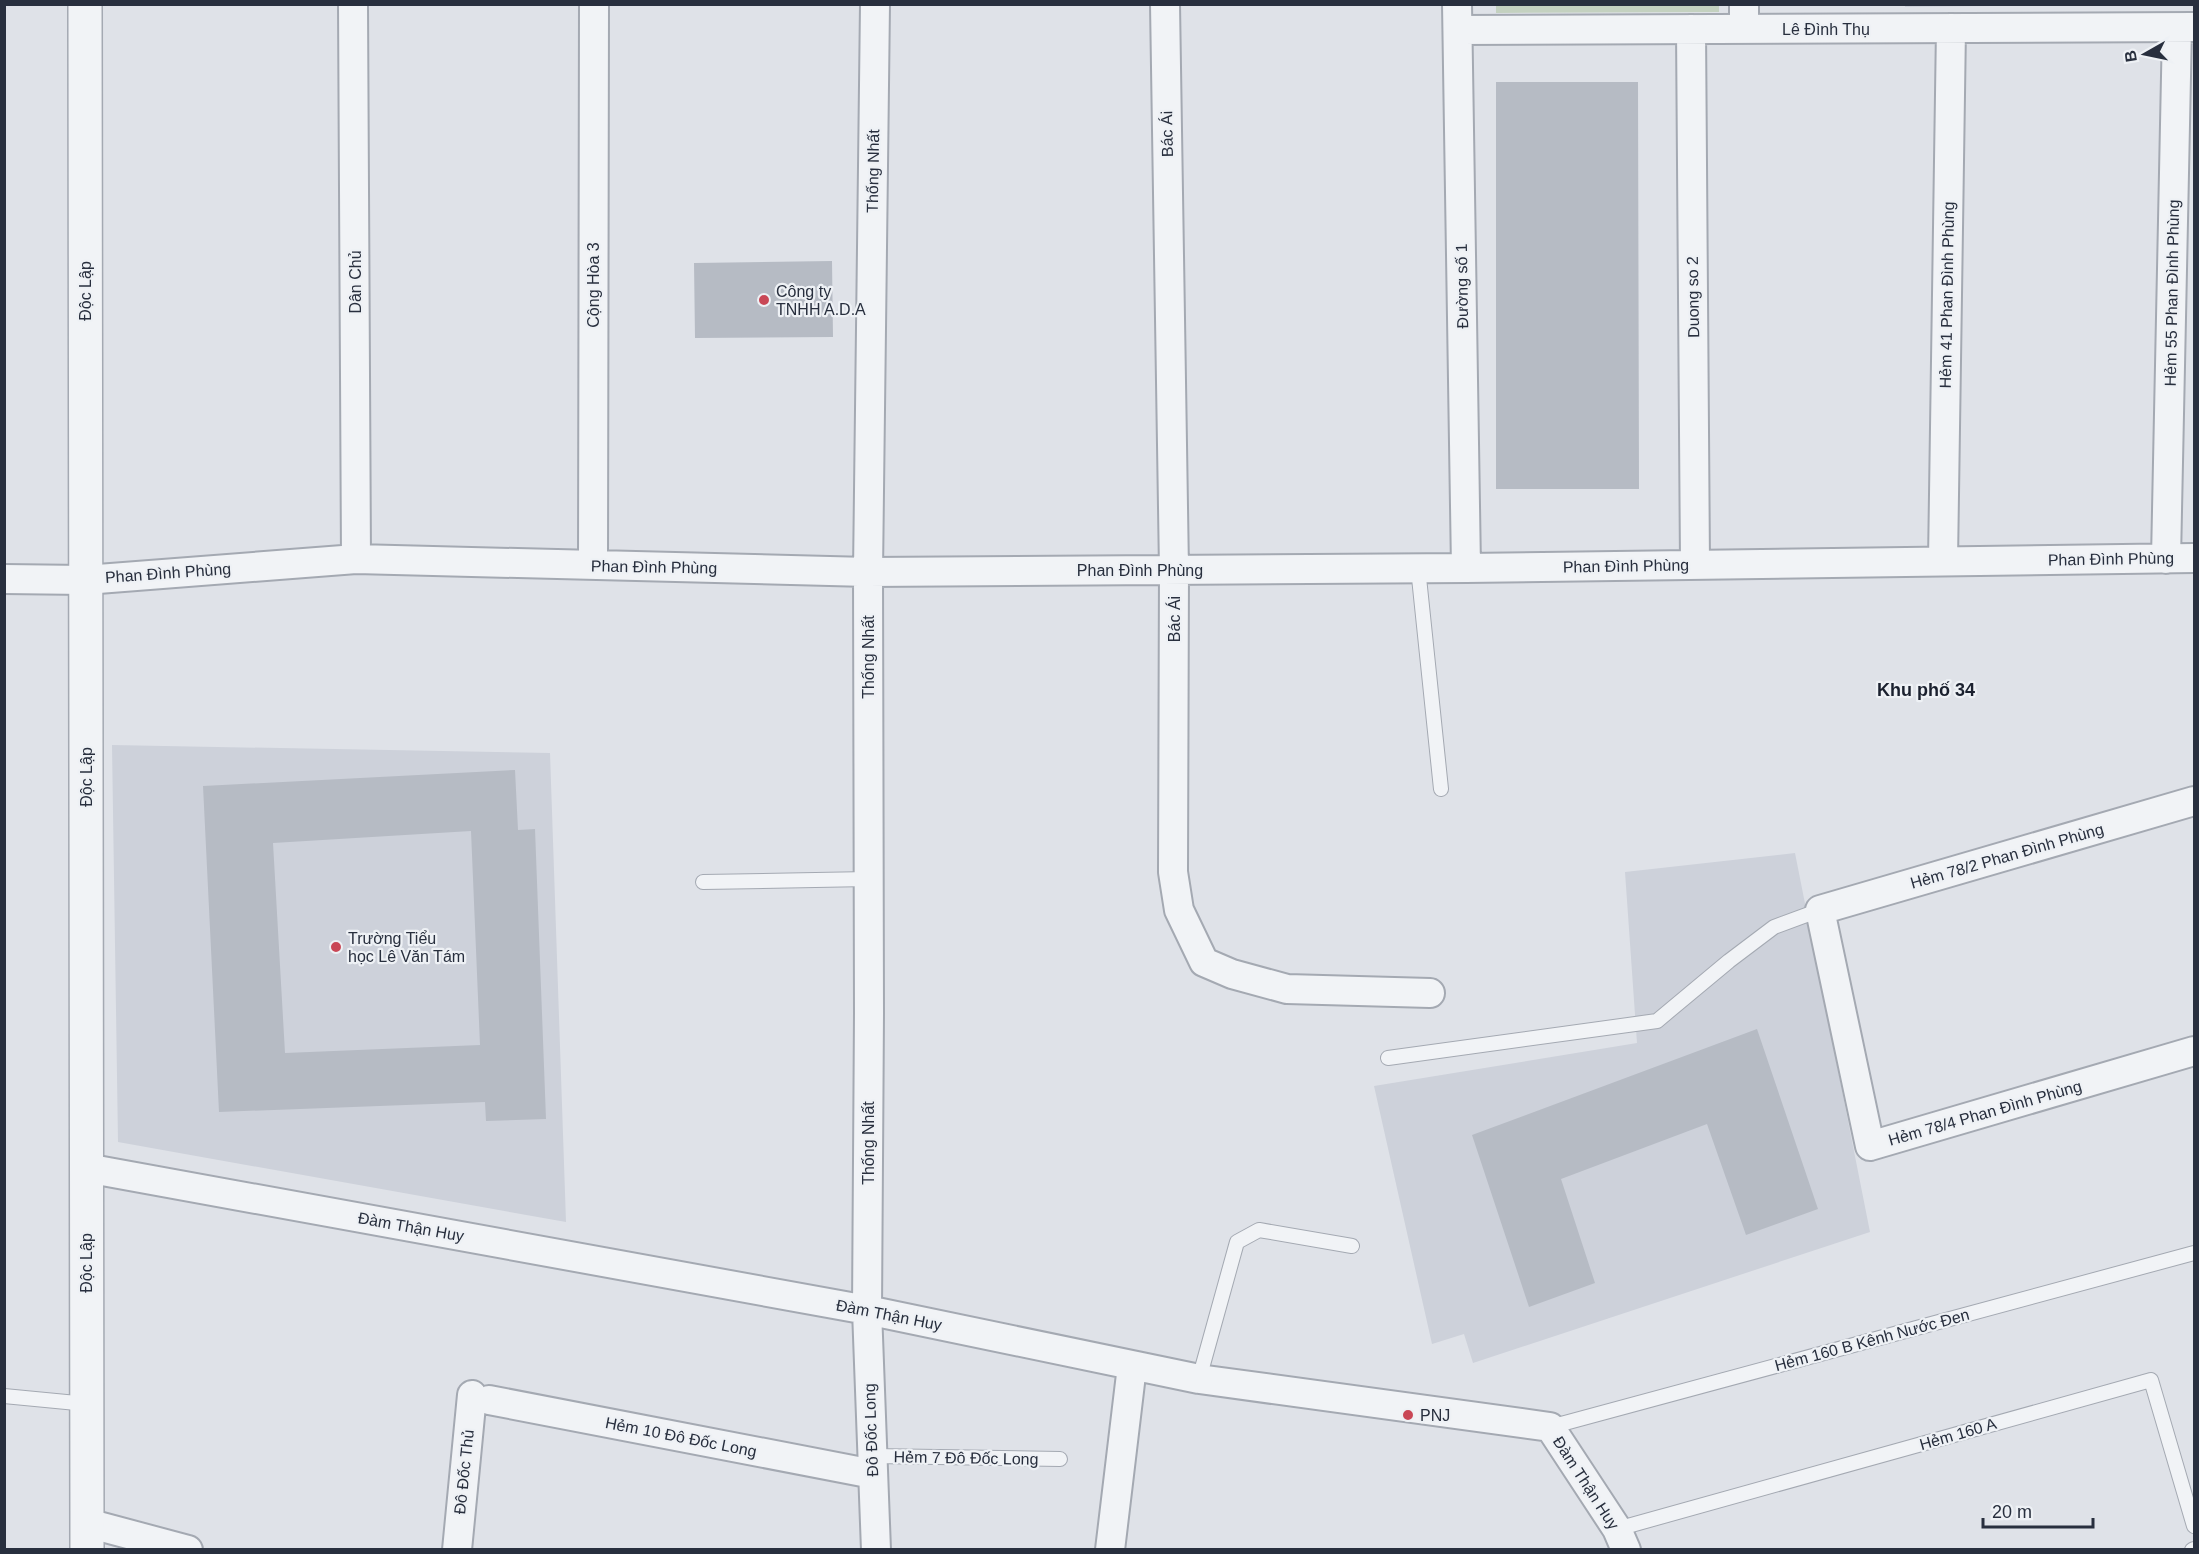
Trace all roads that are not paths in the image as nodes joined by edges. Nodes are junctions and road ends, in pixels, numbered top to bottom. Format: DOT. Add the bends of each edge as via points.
graph roads {
  1 [pos="85,4"];
  2 [pos="353,4"];
  3 [pos="594,4"];
  4 [pos="875,4"];
  5 [pos="1166,4"];
  6 [pos="1458,17"];
  7 [pos="1744,17"];
  8 [pos="1951,28"];
  9 [pos="2186,28"];
  10 [pos="1691,29"];
  11 [pos="2194,558"];
  12 [pos="356,559"];
  13 [pos="2166,559"];
  14 [pos="1943,561"];
  15 [pos="1695,564"];
  16 [pos="593,565"];
  17 [pos="1418,568"];
  18 [pos="1466,568"];
  19 [pos="1174,570"];
  20 [pos="868,572"];
  21 [pos="4,579"];
  22 [pos="85,580"];
  23 [pos="1441,789"];
  24 [pos="2194,801"];
  25 [pos="869,879"];
  26 [pos="703,882"];
  27 [pos="1820,910"];
  28 [pos="1430,993"];
  29 [pos="2194,1051"];
  30 [pos="1388,1059"];
  31 [pos="86,1168"];
  32 [pos="1352,1246"];
  33 [pos="2194,1253"];
  34 [pos="867,1310"];
  35 [pos="1132,1366"];
  36 [pos="1199,1379"];
  37 [pos="4,1396"];
  38 [pos="481,1398"];
  39 [pos="87,1404"];
  40 [pos="1550,1426"];
  41 [pos="1060,1459"];
  42 [pos="873,1465"];
  43 [pos="2194,1527"];
  44 [pos="87,1536"];
  45 [pos="1622,1539"];
  46 [pos="188,1550"];
  47 [pos="457,1550"];
  48 [pos="876,1550"];
  49 [pos="1110,1550"];
  1 -- 22 [label="street, Độc Lập"];
  2 -- 12 [label="street, Dân Chủ"];
  3 -- 16 [label="street, Cộng Hòa 3"];
  4 -- 20 [label="street, Thống Nhất"];
  5 -- 19 [label="street, Bác Ái"];
  6 -- 10 [label="street, Lê Đình Thụ"];
  6 -- 18 [label="street, Đường số 1"];
  7 -- 8 [label="street, Lê Đình Thụ"];
  7 -- 10 [label="street, Lê Đình Thụ"];
  8 -- 9 [label="street, Lê Đình Thụ"];
  8 -- 14 [label="street, Hẻm 41 Phan Đình Phùng"];
  9 -- 13 [label="street, Hẻm 55 Phan Đình Phùng"];
  10 -- 15 [label="street, Duong so 2"];
  11 -- 13 [label="street, Phan Đình Phùng"];
  12 -- 16 [label="street, Phan Đình Phùng"];
  12 -- 22 [label="street, Phan Đình Phùng"];
  13 -- 14 [label="street, Phan Đình Phùng"];
  14 -- 15 [label="street, Phan Đình Phùng"];
  15 -- 18 [label="street, Phan Đình Phùng"];
  16 -- 20 [label="street, Phan Đình Phùng"];
  17 -- 18 [label="street, Phan Đình Phùng"];
  17 -- 19 [label="street, Phan Đình Phùng"];
  17 -- 23 [label="lane"];
  19 -- 20 [label="street, Phan Đình Phùng"];
  19 -- 28 [label="street, Bác Ái" via="1173,872 1179,910 1204,962 1287,989"];
  20 -- 25 [label="street, Thống Nhất"];
  21 -- 22 [label="street, Phan Đình Phùng"];
  22 -- 31 [label="street, Độc Lập"];
  24 -- 27 [label="street, Hẻm 78/2 Phan Đình Phùng"];
  25 -- 26 [label="lane"];
  25 -- 34 [label="street, Thống Nhất"];
  27 -- 29 [label="street, Hẻm 78/4 Phan Đình Phùng" via="1870,1146"];
  27 -- 30 [label="lane" via="1774,927 1657,1022"];
  31 -- 34 [label="street, Đàm Thận Huy"];
  31 -- 39 [label="street, Độc Lập"];
  32 -- 36 [label="lane" via="1259,1230 1237,1242"];
  33 -- 40 [label="lane, Hẻm 160 B Kênh Nước Đen"];
  34 -- 35 [label="street, Đàm Thận Huy"];
  34 -- 42 [label="street, Đô Đốc Long"];
  35 -- 36 [label="street, Đàm Thận Huy"];
  35 -- 49 [label="street"];
  36 -- 40 [label="street, Đàm Thận Huy"];
  37 -- 39 [label="lane"];
  38 -- 42 [label="street, Hẻm 10 Đô Đốc Long"];
  38 -- 47 [label="street, Đô Đốc Thủ"];
  39 -- 44 [label="street, Độc Lập"];
  40 -- 45 [label="street, Đàm Thận Huy"];
  41 -- 42 [label="lane, Hẻm 7 Đô Đốc Long"];
  42 -- 48 [label="street, Đô Đốc Long"];
  43 -- 45 [label="lane, Hẻm 160 A" via="2151,1380"];
  44 -- 46 [label="street"];
}
